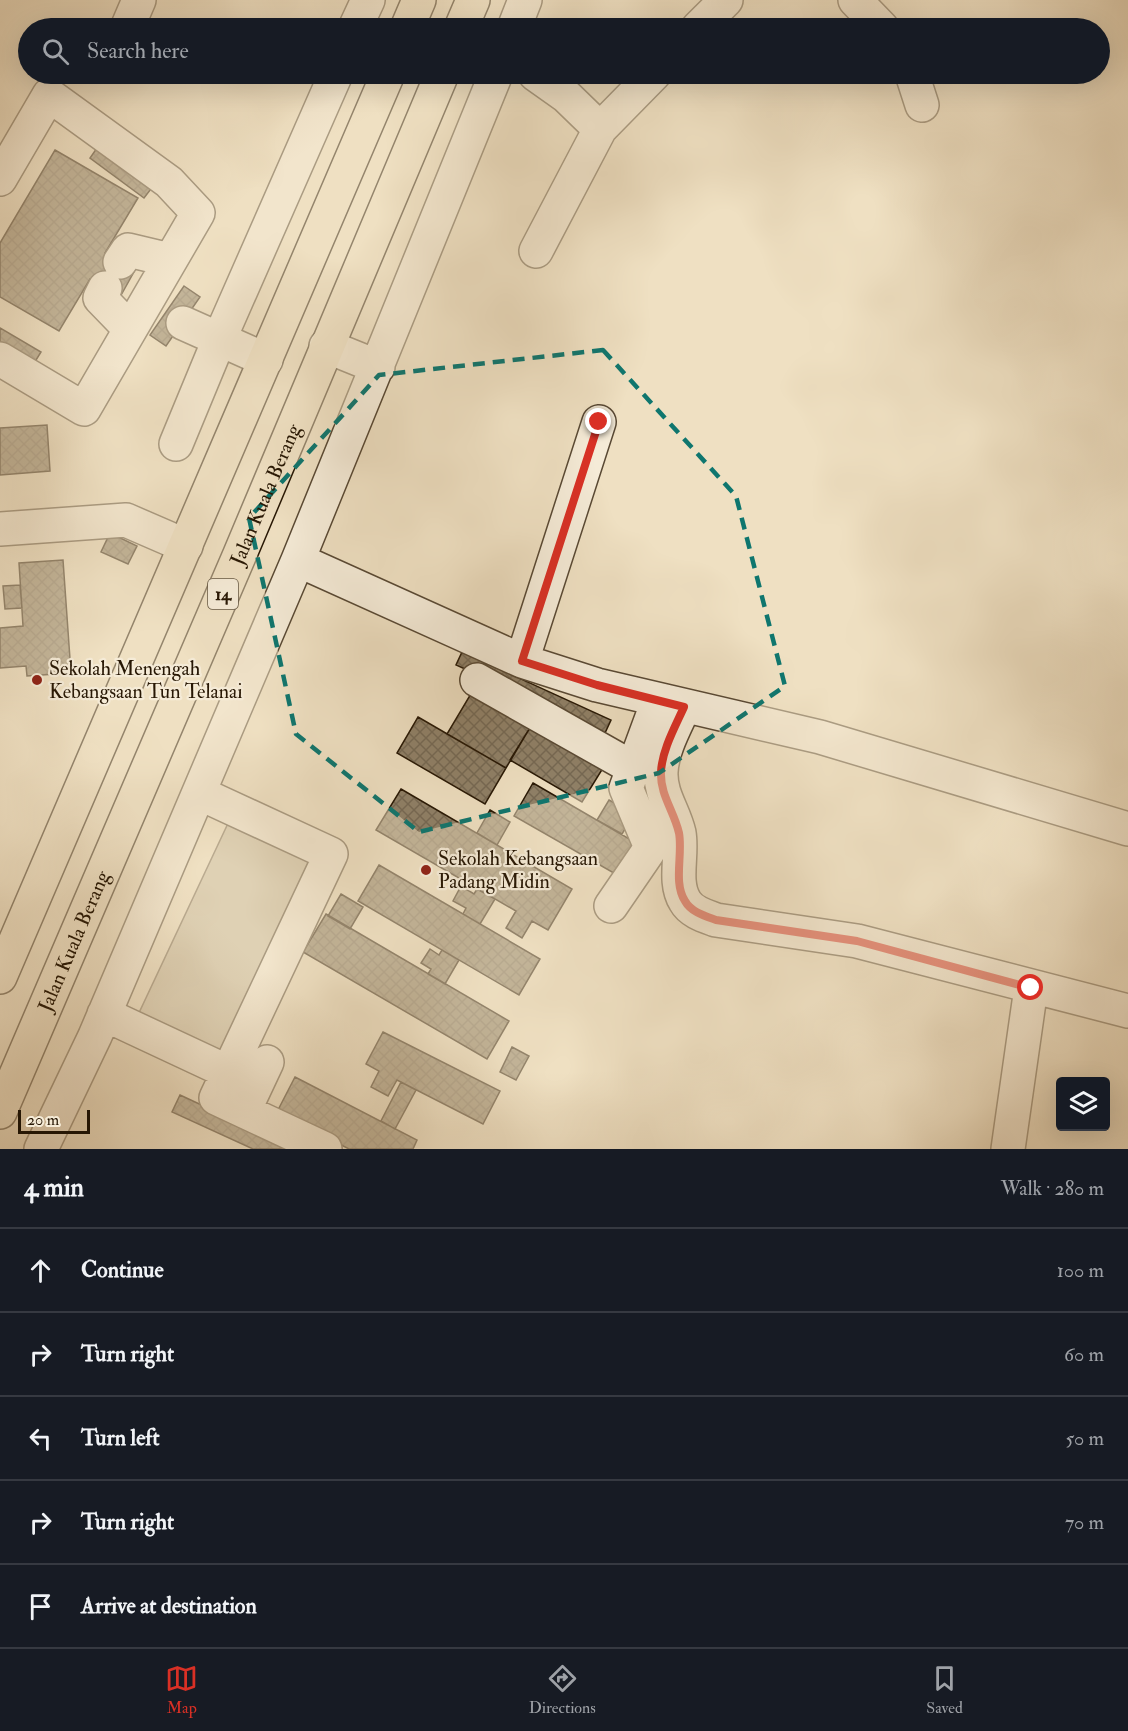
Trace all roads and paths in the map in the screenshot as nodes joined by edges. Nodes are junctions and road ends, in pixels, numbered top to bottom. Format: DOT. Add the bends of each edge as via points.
graph roads {
  1 [pos="139,0"];
  2 [pos="368,0"];
  3 [pos="419,0"];
  4 [pos="473,0"];
  5 [pos="525,0"];
  6 [pos="726,0"];
  7 [pos="855,0"];
  8 [pos="131,18"];
  9 [pos="360,18"];
  10 [pos="411,18"];
  11 [pos="465,18"];
  12 [pos="518,18"];
  13 [pos="708,18"];
  14 [pos="872,18"];
  15 [pos="332,84"];
  16 [pos="384,84"];
  17 [pos="438,84"];
  18 [pos="492,84"];
  19 [pos="549,84"];
  20 [pos="644,84"];
  21 [pos="915,84"];
  22 [pos="922,105"];
  23 [pos="600,129"];
  24 [pos="0,178"];
  25 [pos="536,251"];
  26 [pos="170,260"];
  27 [pos="156,317"];
  28 [pos="219,340"];
  29 [pos="326,346"];
  30 [pos="0,359"];
  31 [pos="266,360"];
  32 [pos="378,367"];
  33 [pos="599,422"];
  34 [pos="176,444"];
  35 [pos="0,529"];
  36 [pos="186,546"];
  37 [pos="298,560"];
  38 [pos="522,661"];
  39 [pos="477,680"];
  40 [pos="671,704"];
  41 [pos="633,768"];
  42 [pos="199,793"];
  43 [pos="1128,829"];
  44 [pos="611,906"];
  45 [pos="0,977"];
  46 [pos="1031,988"];
  47 [pos="1128,1011"];
  48 [pos="104,1014"];
  49 [pos="267,1062"];
  50 [pos="228,1072"];
  51 [pos="244,1111"];
  52 [pos="0,1112"];
  53 [pos="41,1149"];
  54 [pos="325,1149"];
  55 [pos="1008,1149"];
  1 -- 8 [label="street"];
  2 -- 9 [label="street"];
  3 -- 10 [label="highway"];
  4 -- 11 [label="highway"];
  5 -- 12 [label="street"];
  6 -- 13 [label="street"];
  7 -- 14 [label="street"];
  15 -- 28 [label="street"];
  16 -- 31 [label="highway"];
  17 -- 29 [label="highway, Jalan Kuala Berang / 14"];
  18 -- 32 [label="street"];
  19 -- 23 [label="street"];
  20 -- 23 [label="street"];
  21 -- 22 [label="street"];
  23 -- 25 [label="street"];
  24 -- 26 [label="street" via="49,95 169,183 198,213"];
  26 -- 27 [label="street"];
  26 -- 27 [label="street" via="128,250 100,298"];
  27 -- 28 [label="street"];
  27 -- 30 [label="street" via="84,409"];
  28 -- 31 [label="street"];
  28 -- 34 [label="street"];
  29 -- 32 [label="street"];
  29 -- 52 [label="highway, Jalan Kuala Berang / 14"];
  31 -- 36 [label="highway"];
  32 -- 37 [label="street"];
  33 -- 38 [label="street"];
  35 -- 36 [label="street" via="126,520"];
  36 -- 45 [label="highway"];
  37 -- 38 [label="street"];
  37 -- 42 [label="street"];
  38 -- 40 [label="street"];
  39 -- 41 [label="street"];
  40 -- 41 [label="street"];
  40 -- 43 [label="street" via="820,737"];
  40 -- 46 [label="street" via="662,787 679,835 679,878 684,901 698,914 857,941"];
  41 -- 44 [label="street" via="626,788 650,844"];
  42 -- 48 [label="street"];
  42 -- 50 [label="street" via="331,854"];
  46 -- 47 [label="street"];
  46 -- 55 [label="street"];
  48 -- 50 [label="street"];
  48 -- 53 [label="street"];
  49 -- 51 [label="street"];
  50 -- 51 [label="street" via="216,1098"];
  51 -- 54 [label="street"];
}
